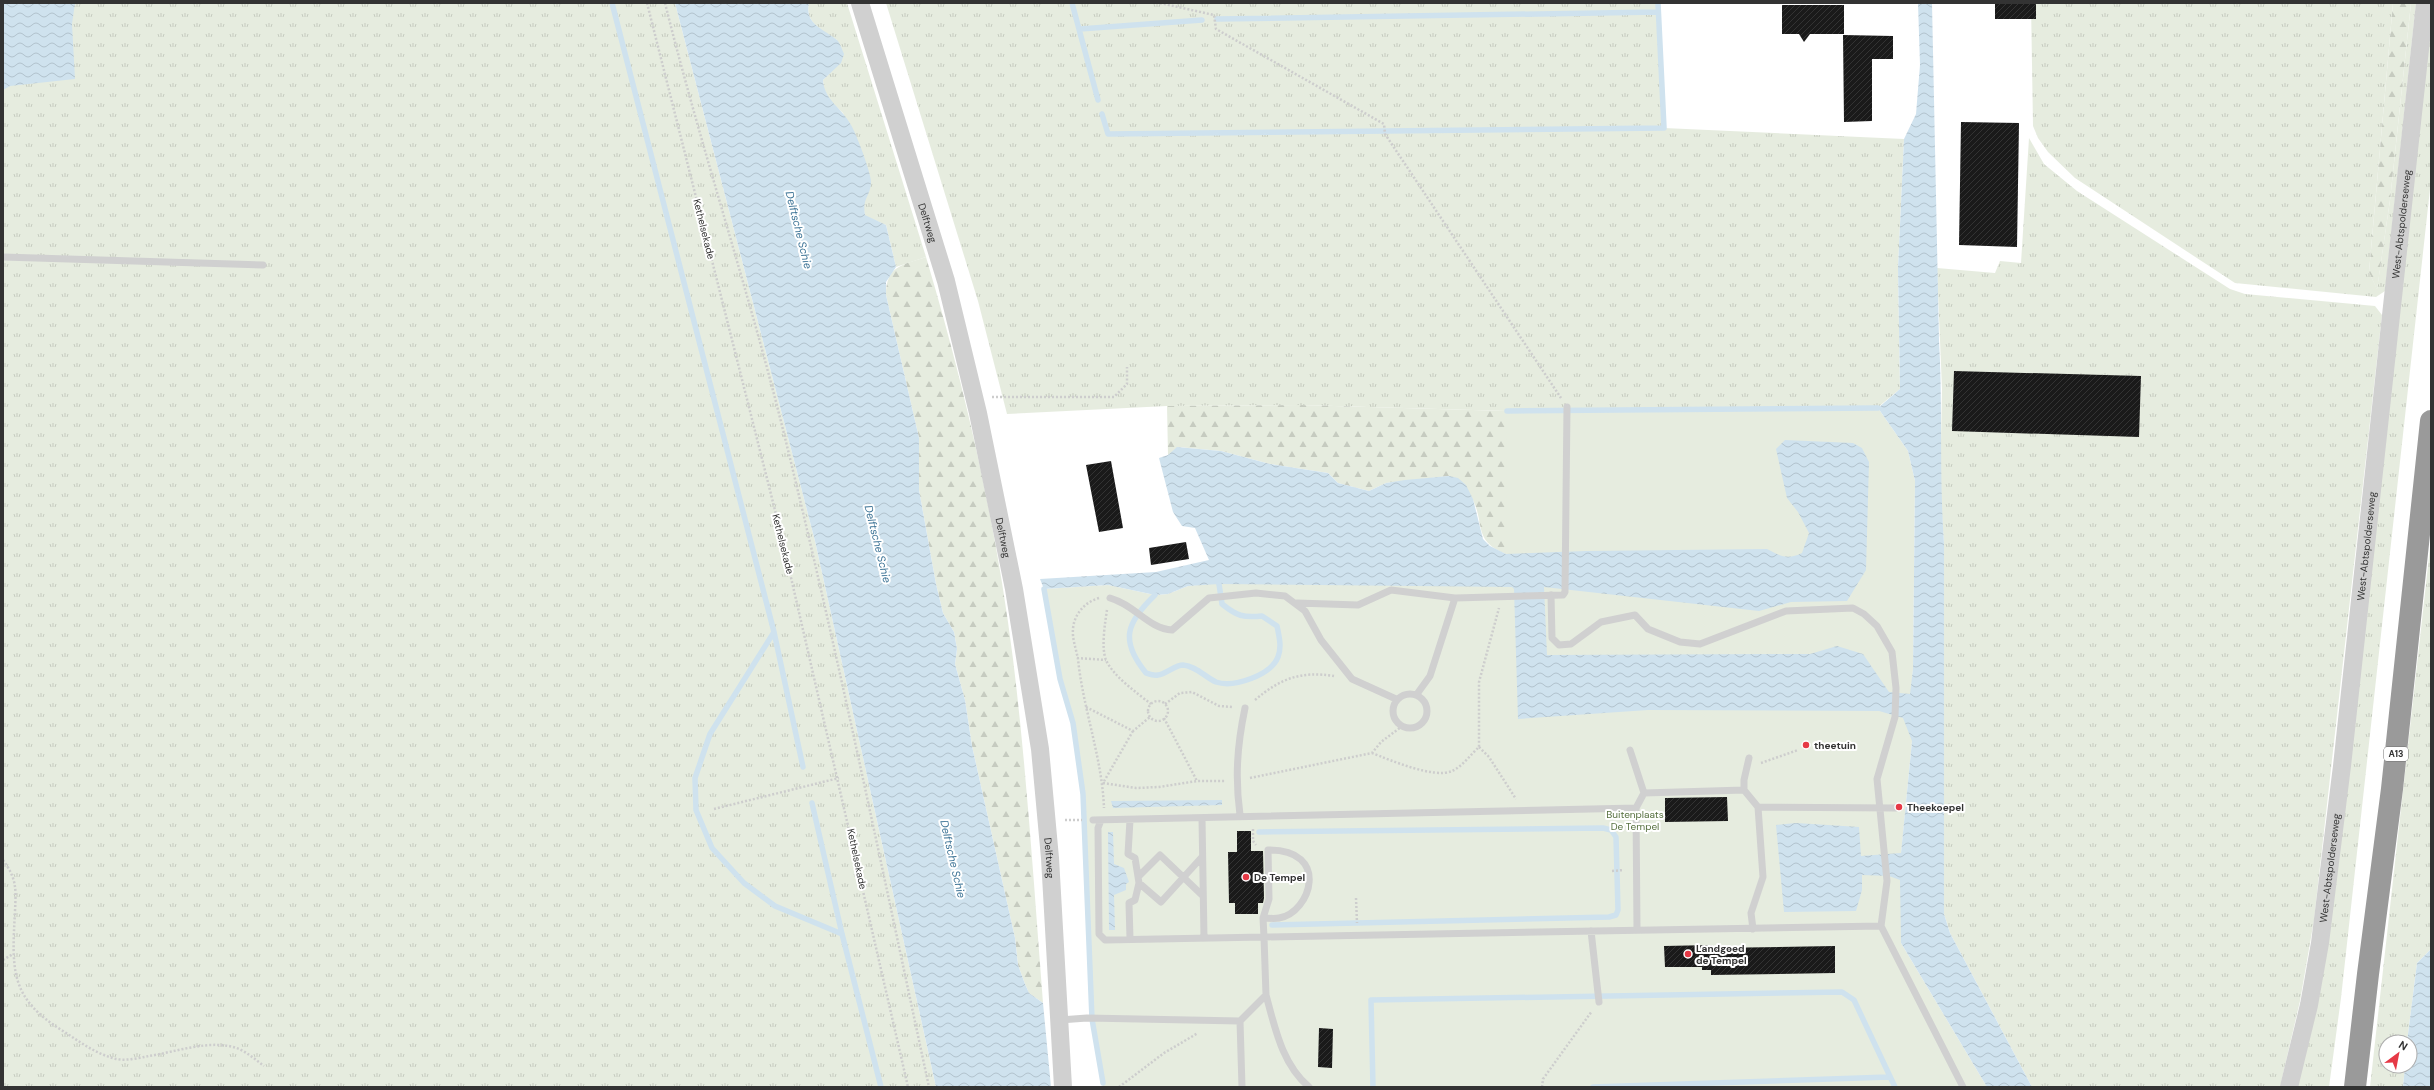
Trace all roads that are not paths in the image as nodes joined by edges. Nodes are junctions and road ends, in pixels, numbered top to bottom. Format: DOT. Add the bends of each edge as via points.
graph roads {
  1 [pos="860,3"];
  2 [pos="2425,3"];
  3 [pos="3,257"];
  4 [pos="263,265"];
  5 [pos="1567,407"];
  6 [pos="2431,421"];
  7 [pos="1548,595"];
  8 [pos="1110,598"];
  9 [pos="1455,598"];
  10 [pos="1297,603"];
  11 [pos="1417,694"];
  12 [pos="1396,699"];
  13 [pos="1245,708"];
  14 [pos="1630,750"];
  15 [pos="1749,758"];
  16 [pos="1744,790"];
  17 [pos="1644,793"];
  18 [pos="1636,808"];
  19 [pos="1758,808"];
  20 [pos="1880,808"];
  21 [pos="1896,808"];
  22 [pos="1240,815"];
  23 [pos="1202,818"];
  24 [pos="1093,820"];
  25 [pos="1101,820"];
  26 [pos="1130,820"];
  27 [pos="1202,857"];
  28 [pos="1183,878"];
  29 [pos="1139,879"];
  30 [pos="1203,896"];
  31 [pos="1263,918"];
  32 [pos="1881,926"];
  33 [pos="1753,929"];
  34 [pos="1637,930"];
  35 [pos="1591,931"];
  36 [pos="1264,937"];
  37 [pos="1204,938"];
  38 [pos="1130,939"];
  39 [pos="1266,995"];
  40 [pos="1598,1002"];
  41 [pos="1060,1020"];
  42 [pos="1240,1021"];
  43 [pos="1063,1087"];
  44 [pos="1242,1087"];
  45 [pos="1309,1087"];
  46 [pos="1963,1087"];
  47 [pos="2289,1087"];
  48 [pos="2355,1087"];
  1 -- 41 [label="street, Delftweg" via="946,282 978,413 1014,589 1040,749"];
  2 -- 47 [label="street, West-Abtspolderseweg" via="2342,766 2320,943 2309,1005"];
  3 -- 4 [label="lane"];
  5 -- 7 [label="lane" via="1565,592 1563,595"];
  6 -- 48 [label="highway, A13" via="2392,789"];
  7 -- 9 [label="lane"];
  7 -- 20 [label="lane" via="1552,638 1559,645 1571,644 1601,622 1634,615 1648,629 1680,642 1700,644 1786,611 1853,608 1864,614 1877,626 1892,652 1896,688 1895,716 1877,779"];
  8 -- 10 [label="lane" via="1133,608 1156,626 1172,630 1210,598 1228,594 1285,596"];
  9 -- 10 [label="lane" via="1392,590 1358,605"];
  9 -- 11 [label="lane" via="1430,676"];
  10 -- 12 [label="lane" via="1305,611 1321,640 1352,679"];
  11 -- 12 [label="lane" via="1402,694"];
  11 -- 12 [label="lane" via="1427,710 1426,718 1412,729 1401,727 1393,712"];
  13 -- 22 [label="lane" via="1236,781"];
  14 -- 17 [label="lane"];
  15 -- 16 [label="lane"];
  16 -- 17 [label="lane"];
  16 -- 19 [label="lane"];
  17 -- 18 [label="lane"];
  18 -- 22 [label="lane"];
  18 -- 34 [label="lane"];
  19 -- 20 [label="lane"];
  19 -- 33 [label="lane" via="1763,877 1751,913"];
  20 -- 21 [label="lane"];
  20 -- 32 [label="lane" via="1887,881"];
  22 -- 23 [label="lane"];
  23 -- 26 [label="lane"];
  23 -- 27 [label="lane"];
  24 -- 25 [label="lane"];
  25 -- 26 [label="lane"];
  25 -- 38 [label="lane" via="1098,828 1099,934 1105,940"];
  26 -- 29 [label="lane" via="1128,854 1135,858"];
  27 -- 28 [label="lane"];
  27 -- 30 [label="lane"];
  28 -- 29 [label="lane" via="1160,902"];
  28 -- 29 [label="lane" via="1160,855"];
  28 -- 30 [label="lane"];
  29 -- 38 [label="lane" via="1135,900 1129,903"];
  30 -- 37 [label="lane"];
  31 -- 31 [label="lane" via="1269,899 1268,850 1284,850 1302,859 1307,867 1309,880 1301,902 1294,910 1279,918"];
  31 -- 36 [label="lane"];
  32 -- 33 [label="lane"];
  32 -- 46 [label="lane"];
  33 -- 34 [label="lane"];
  34 -- 35 [label="lane"];
  35 -- 36 [label="lane"];
  35 -- 40 [label="lane"];
  36 -- 37 [label="lane"];
  36 -- 39 [label="lane"];
  37 -- 38 [label="lane"];
  39 -- 42 [label="lane"];
  39 -- 45 [label="lane" via="1288,1063 1299,1079"];
  41 -- 42 [label="lane" via="1099,1018"];
  41 -- 43 [label="street, Delftweg"];
  42 -- 44 [label="lane"];
}
